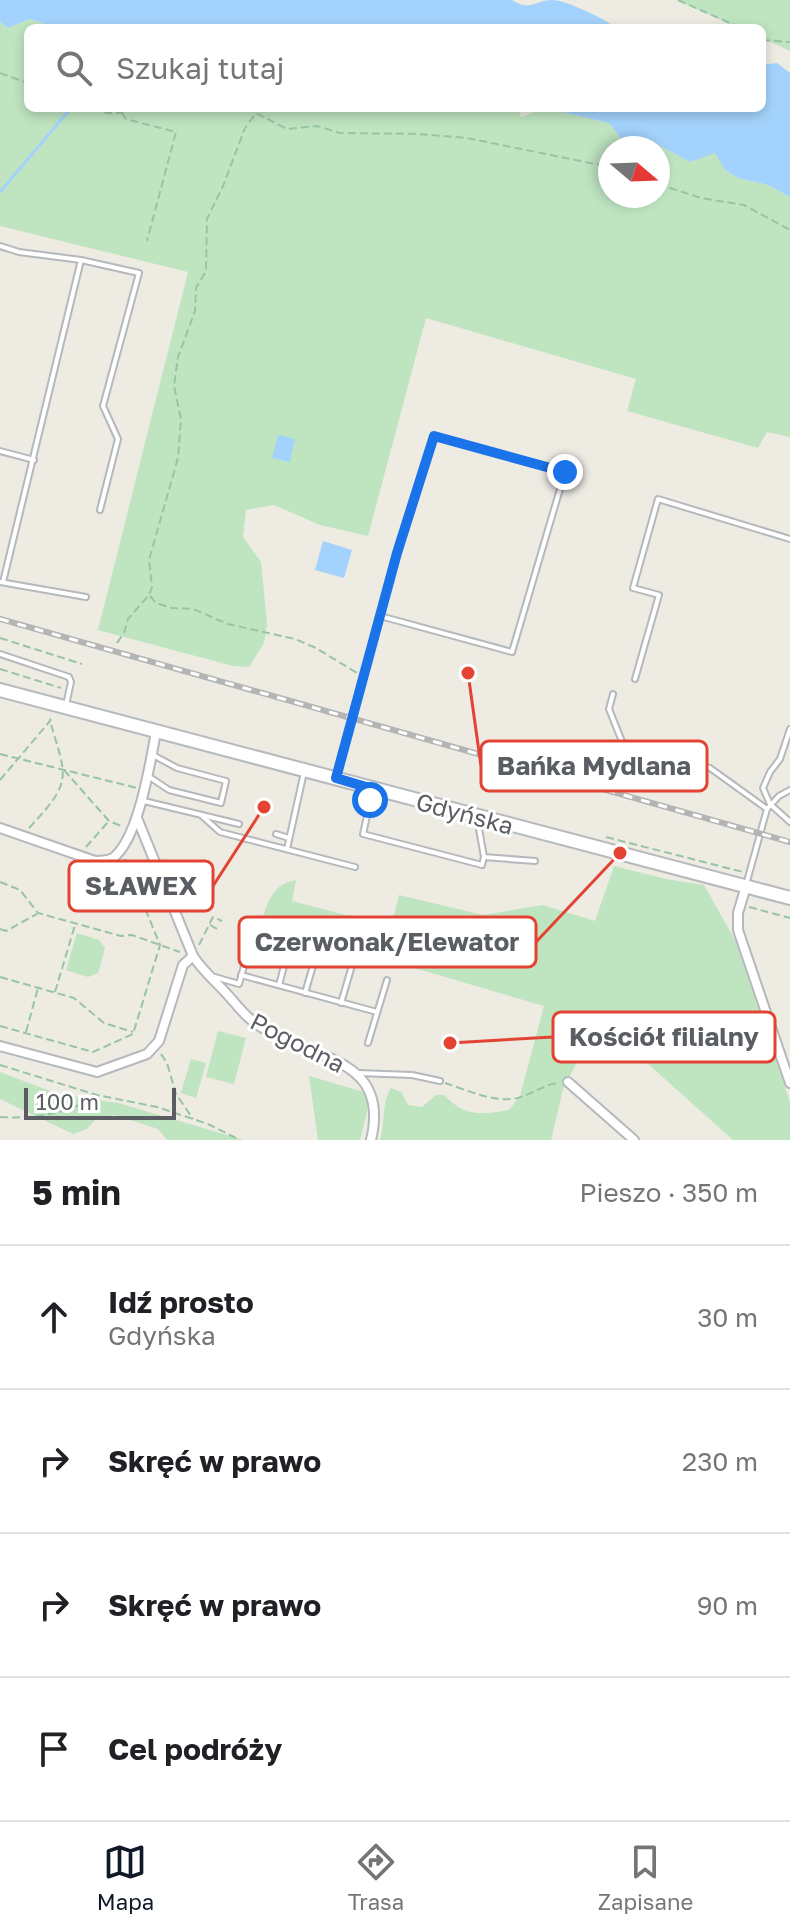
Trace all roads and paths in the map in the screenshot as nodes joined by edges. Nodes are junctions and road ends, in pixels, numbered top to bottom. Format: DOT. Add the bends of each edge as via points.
graph roads {
  1 [pos="678,0"];
  2 [pos="732,24"];
  3 [pos="766,40"];
  4 [pos="790,42"];
  5 [pos="0,73"];
  6 [pos="24,82"];
  7 [pos="104,112"];
  8 [pos="122,113"];
  9 [pos="256,113"];
  10 [pos="598,165"];
  11 [pos="670,188"];
  12 [pos="790,230"];
  13 [pos="147,241"];
  14 [pos="0,246"];
  15 [pos="81,260"];
  16 [pos="0,451"];
  17 [pos="34,460"];
  18 [pos="100,510"];
  19 [pos="790,539"];
  20 [pos="2,582"];
  21 [pos="149,595"];
  22 [pos="86,597"];
  23 [pos="380,616"];
  24 [pos="0,638"];
  25 [pos="117,643"];
  26 [pos="0,654"];
  27 [pos="82,664"];
  28 [pos="0,669"];
  29 [pos="364,677"];
  30 [pos="635,679"];
  31 [pos="61,688"];
  32 [pos="0,690"];
  33 [pos="613,694"];
  34 [pos="65,707"];
  35 [pos="51,714"];
  36 [pos="50,721"];
  37 [pos="790,729"];
  38 [pos="156,732"];
  39 [pos="0,754"];
  40 [pos="151,754"];
  41 [pos="18,758"];
  42 [pos="64,770"];
  43 [pos="305,770"];
  44 [pos="147,776"];
  45 [pos="336,778"];
  46 [pos="0,780"];
  47 [pos="138,788"];
  48 [pos="373,789"];
  49 [pos="790,790"];
  50 [pos="141,801"];
  51 [pos="768,806"];
  52 [pos="201,815"];
  53 [pos="482,817"];
  54 [pos="137,818"];
  55 [pos="109,821"];
  56 [pos="790,822"];
  57 [pos="239,824"];
  58 [pos="0,828"];
  59 [pos="126,828"];
  60 [pos="26,831"];
  61 [pos="276,834"];
  62 [pos="289,838"];
  63 [pos="121,849"];
  64 [pos="287,849"];
  65 [pos="83,851"];
  66 [pos="484,857"];
  67 [pos="535,861"];
  68 [pos="355,867"];
  69 [pos="0,882"];
  70 [pos="746,886"];
  71 [pos="790,898"];
  72 [pos="749,901"];
  73 [pos="746,906"];
  74 [pos="38,913"];
  75 [pos="745,913"];
  76 [pos="790,918"];
  77 [pos="222,921"];
  78 [pos="75,924"];
  79 [pos="209,925"];
  80 [pos="0,929"];
  81 [pos="217,929"];
  82 [pos="251,941"];
  83 [pos="160,945"];
  84 [pos="288,951"];
  85 [pos="193,956"];
  86 [pos="315,959"];
  87 [pos="351,969"];
  88 [pos="205,974"];
  89 [pos="241,975"];
  90 [pos="0,977"];
  91 [pos="387,980"];
  92 [pos="279,985"];
  93 [pos="38,988"];
  94 [pos="55,993"];
  95 [pos="305,993"];
  96 [pos="341,1003"];
  97 [pos="377,1012"];
  98 [pos="0,1026"];
  99 [pos="134,1032"];
  100 [pos="25,1033"];
  101 [pos="368,1043"];
  102 [pos="0,1046"];
  103 [pos="155,1049"];
  104 [pos="0,1065"];
  105 [pos="358,1073"];
  106 [pos="440,1081"];
  107 [pos="568,1082"];
  108 [pos="790,1083"];
  109 [pos="97,1095"];
  110 [pos="0,1117"];
  111 [pos="194,1120"];
  112 [pos="240,1140"];
  113 [pos="371,1140"];
  114 [pos="634,1140"];
  1 -- 2 [label="path"];
  3 -- 4 [label="path"];
  5 -- 6 [label="path"];
  7 -- 8 [label="path"];
  8 -- 13 [label="path" via="126,119 176,132"];
  9 -- 10 [label="path" via="287,129 317,126 340,133 467,138"];
  9 -- 21 [label="path" via="207,219 206,271 196,288 195,311 174,386 181,419 178,458 149,560"];
  11 -- 12 [label="path" via="744,205"];
  14 -- 15 [label="lane"];
  15 -- 17 [label="lane"];
  15 -- 18 [label="lane" via="139,273 103,406 118,439"];
  16 -- 17 [label="lane"];
  17 -- 20 [label="lane"];
  19 -- 30 [label="lane" via="658,499 633,588 659,595"];
  20 -- 22 [label="lane"];
  21 -- 25 [label="path" via="128,619"];
  21 -- 29 [label="path" via="172,608 193,609 228,624 295,639"];
  23 -- 23 [label="lane" via="434,436 565,472 512,652"];
  23 -- 29 [label="lane"];
  24 -- 27 [label="path"];
  26 -- 34 [label="lane" via="69,677"];
  28 -- 31 [label="path"];
  29 -- 45 [label="lane"];
  32 -- 34 [label="main road, Gdyńska"];
  33 -- 51 [label="lane" via="609,709 623,744 710,768"];
  34 -- 38 [label="main road, Gdyńska"];
  35 -- 36 [label="path"];
  36 -- 41 [label="path"];
  36 -- 42 [label="path"];
  37 -- 51 [label="lane" via="763,788"];
  38 -- 40 [label="street"];
  38 -- 43 [label="main road, Gdyńska"];
  39 -- 41 [label="path"];
  40 -- 44 [label="street"];
  40 -- 44 [label="lane" via="177,768 226,781 221,803 169,790"];
  41 -- 42 [label="path"];
  41 -- 46 [label="path"];
  42 -- 47 [label="path"];
  42 -- 55 [label="path"];
  42 -- 60 [label="path" via="54,801"];
  43 -- 45 [label="main road, Gdyńska"];
  43 -- 62 [label="lane"];
  44 -- 50 [label="street"];
  45 -- 48 [label="main road, Gdyńska"];
  48 -- 53 [label="main road, Gdyńska"];
  48 -- 66 [label="lane" via="363,834 482,865"];
  49 -- 51 [label="lane"];
  50 -- 52 [label="lane"];
  50 -- 54 [label="street"];
  51 -- 56 [label="lane"];
  51 -- 70 [label="lane"];
  52 -- 57 [label="lane"];
  52 -- 64 [label="lane" via="220,832"];
  53 -- 66 [label="lane"];
  53 -- 70 [label="main road, Gdyńska"];
  54 -- 63 [label="street"];
  54 -- 85 [label="street, Pogodna"];
  55 -- 59 [label="path"];
  55 -- 65 [label="path"];
  58 -- 63 [label="street" via="95,861 105,861"];
  61 -- 62 [label="lane"];
  62 -- 64 [label="lane"];
  63 -- 83 [label="path"];
  64 -- 68 [label="lane"];
  66 -- 67 [label="lane"];
  69 -- 74 [label="path" via="20,890"];
  70 -- 71 [label="main road, Gdyńska"];
  70 -- 108 [label="street" via="738,930"];
  72 -- 73 [label="path"];
  73 -- 75 [label="path"];
  73 -- 76 [label="path"];
  74 -- 78 [label="path"];
  74 -- 80 [label="path" via="6,931"];
  77 -- 79 [label="path" via="213,917"];
  78 -- 83 [label="path"];
  78 -- 94 [label="path"];
  79 -- 81 [label="path"];
  79 -- 85 [label="path"];
  82 -- 89 [label="lane"];
  83 -- 85 [label="path"];
  83 -- 99 [label="path"];
  84 -- 92 [label="lane"];
  85 -- 88 [label="street, Pogodna"];
  85 -- 103 [label="street" via="183,965"];
  86 -- 95 [label="lane"];
  87 -- 96 [label="lane"];
  88 -- 89 [label="lane" via="239,984"];
  88 -- 105 [label="street, Pogodna" via="264,1030"];
  89 -- 92 [label="lane"];
  90 -- 93 [label="path"];
  91 -- 97 [label="lane"];
  92 -- 95 [label="lane"];
  93 -- 94 [label="path"];
  93 -- 100 [label="path"];
  94 -- 99 [label="path" via="74,998 104,1023"];
  95 -- 96 [label="lane"];
  96 -- 97 [label="lane"];
  97 -- 101 [label="lane"];
  98 -- 100 [label="path"];
  99 -- 100 [label="path" via="93,1052"];
  102 -- 103 [label="street" via="97,1072"];
  103 -- 111 [label="path"];
  104 -- 109 [label="path"];
  105 -- 106 [label="lane"];
  105 -- 113 [label="street, Pogodna" via="373,1098"];
  106 -- 107 [label="path" via="508,1099"];
  107 -- 114 [label="street"];
  109 -- 110 [label="path" via="74,1109 25,1119"];
  109 -- 111 [label="path"];
  111 -- 112 [label="path"];
}
